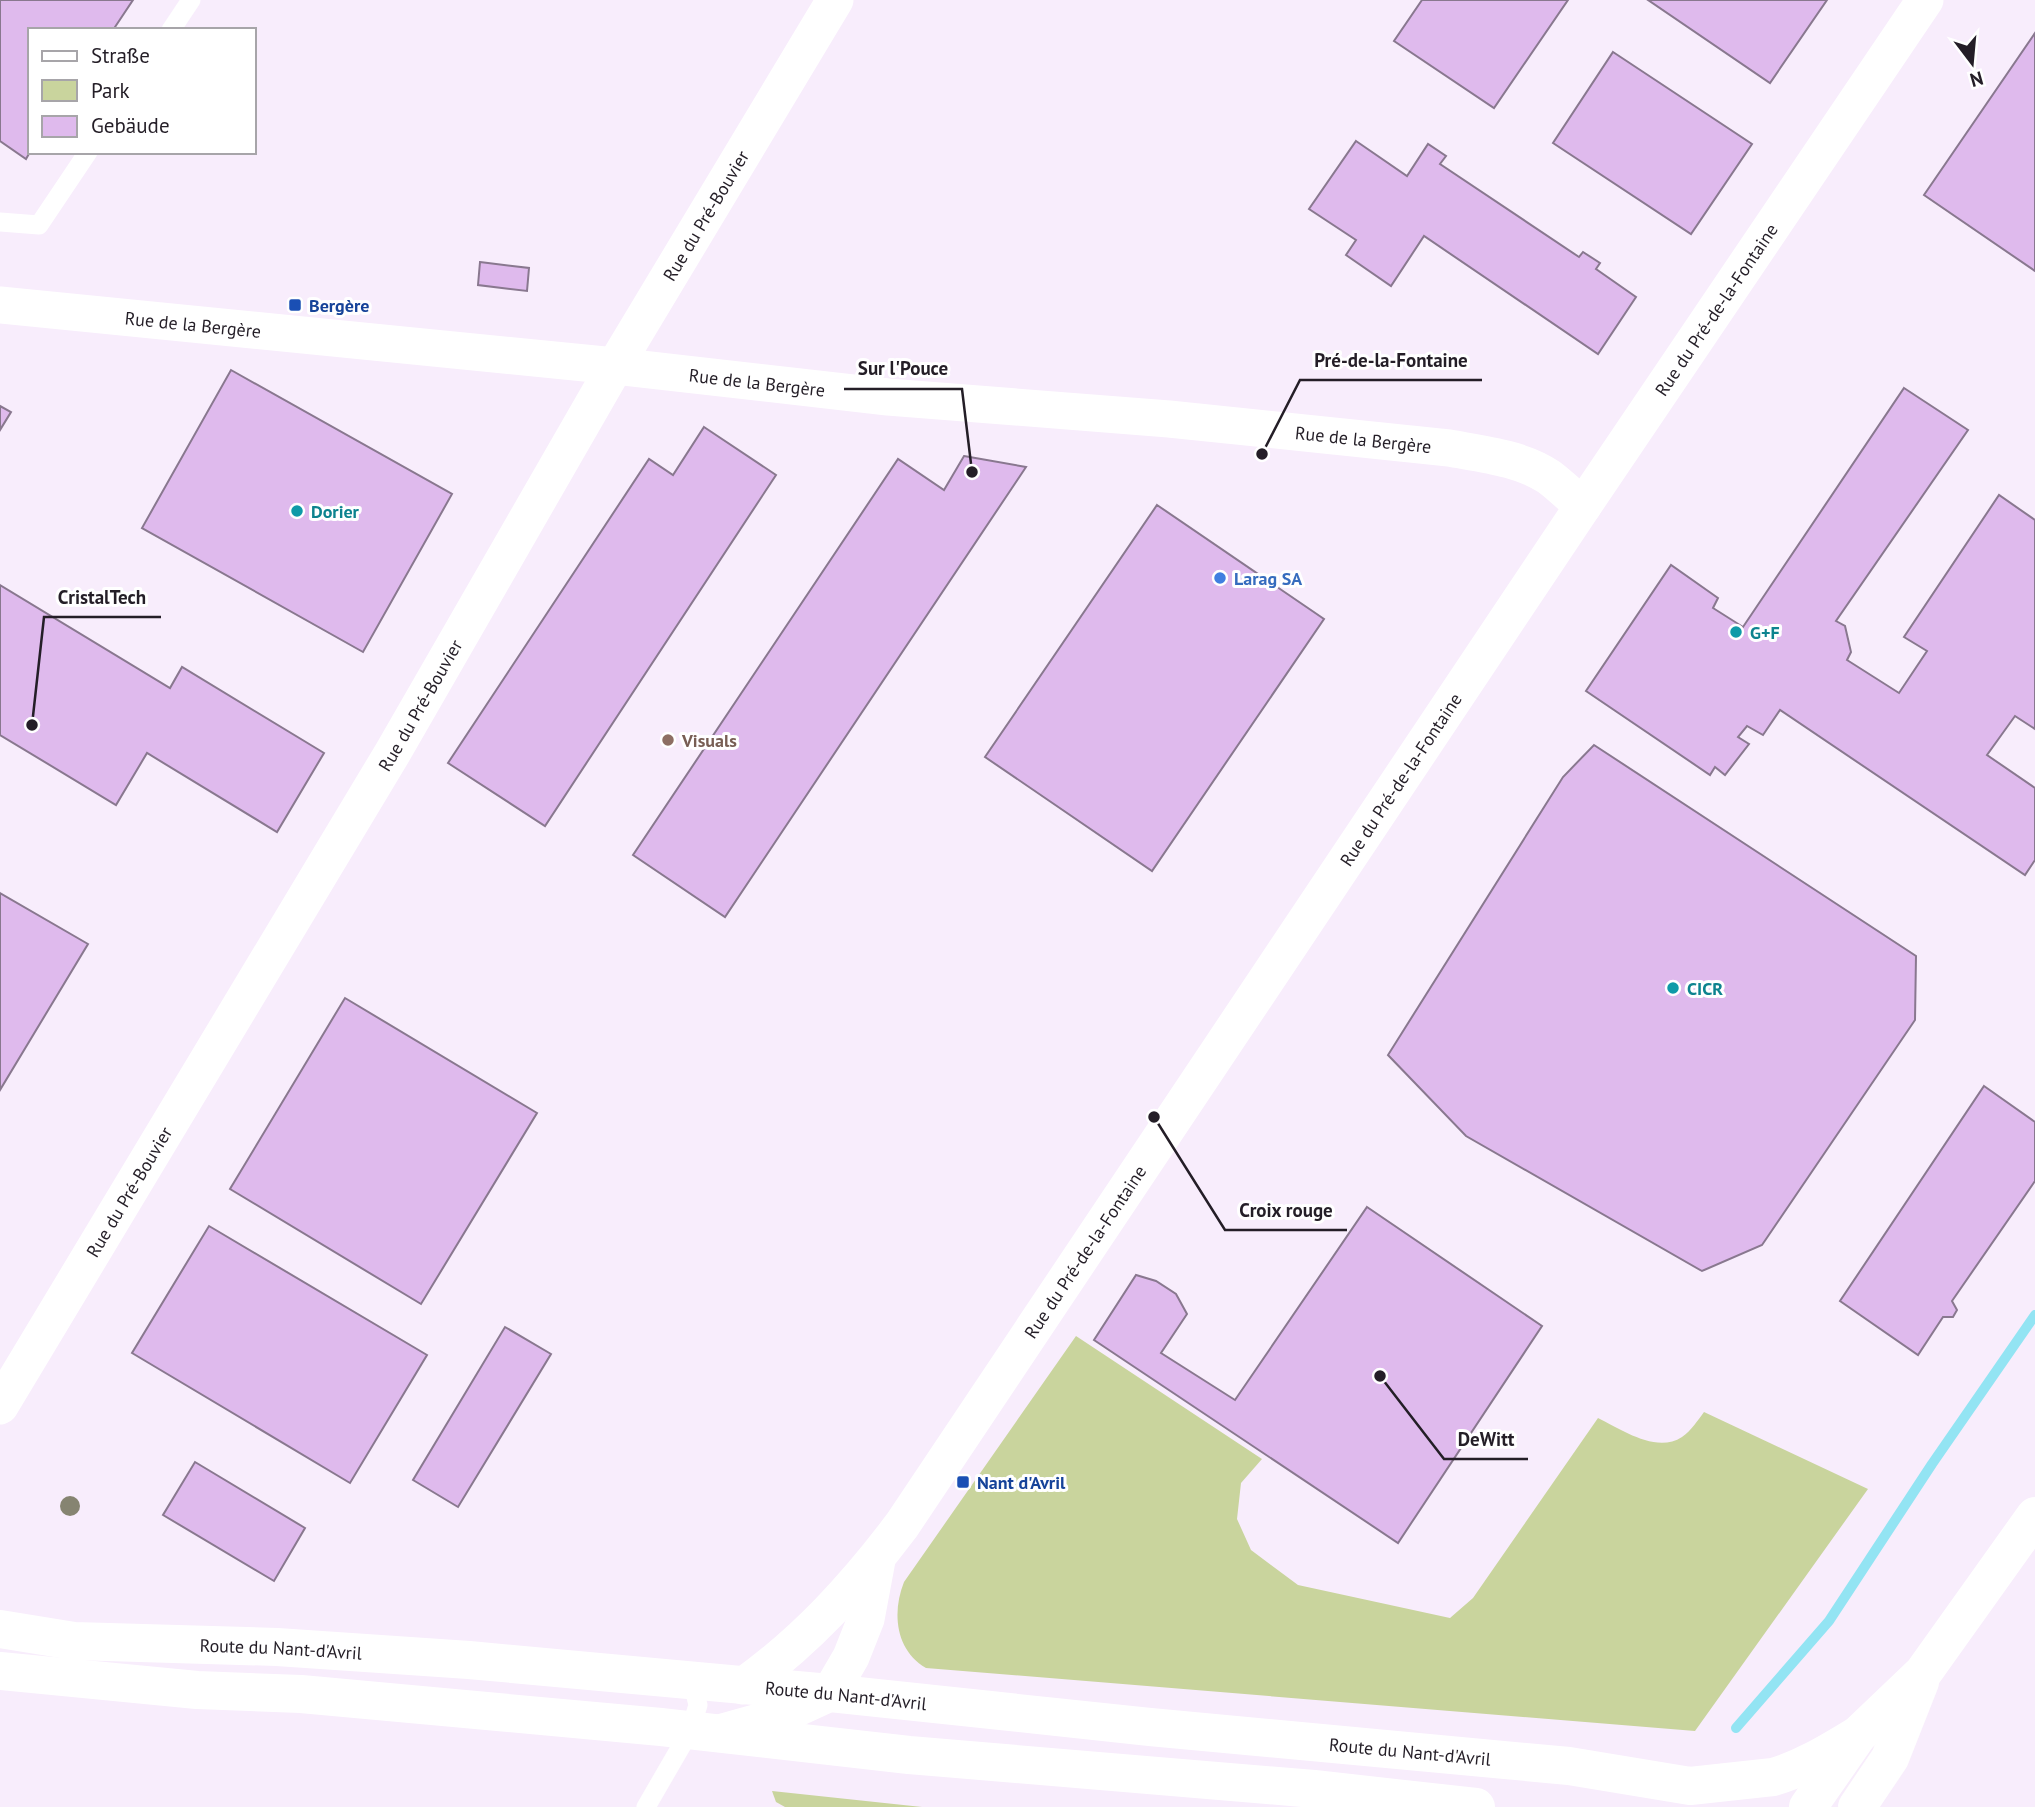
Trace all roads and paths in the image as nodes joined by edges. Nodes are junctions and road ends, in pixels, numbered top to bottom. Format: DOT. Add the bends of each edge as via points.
graph roads {
  1 [pos="191,0"];
  2 [pos="835,0"];
  3 [pos="1925,0"];
  4 [pos="172,28"];
  5 [pos="87,154"];
  6 [pos="0,222"];
  7 [pos="0,305"];
  8 [pos="615,366"];
  9 [pos="1583,506"];
  10 [pos="0,1406"];
  11 [pos="2035,1516"];
  12 [pos="877,1559"];
  13 [pos="0,1629"];
  14 [pos="0,1671"];
  15 [pos="1923,1673"];
  16 [pos="692,1681"];
  17 [pos="743,1686"];
  18 [pos="830,1693"];
  19 [pos="703,1732"];
  20 [pos="1858,1735"];
  21 [pos="1690,1786"];
  22 [pos="646,1807"];
  23 [pos="1476,1807"];
  24 [pos="1725,1807"];
  25 [pos="1808,1807"];
  26 [pos="1857,1807"];
  1 -- 4 [label="lane"];
  2 -- 8 [label="street, Rue du Pré-Bouvier"];
  3 -- 9 [label="street, Rue du Pré-de-la-Fontaine"];
  5 -- 6 [label="lane" via="39,225"];
  7 -- 8 [label="street, Rue de la Bergère"];
  8 -- 9 [label="street, Rue de la Bergère" via="888,397 1169,419 1449,448 1530,468 1549,477"];
  8 -- 10 [label="street, Rue du Pré-Bouvier" via="393,752"];
  9 -- 12 [label="street, Rue du Pré-de-la-Fontaine"];
  11 -- 15 [label="main road"];
  12 -- 17 [label="street, Rue du Pré-de-la-Fontaine" via="830,1613"];
  12 -- 18 [label="street, Rue du Pré-de-la-Fontaine" via="866,1619"];
  13 -- 16 [label="main road, Route du Nant-d'Avril" via="74,1641 277,1647"];
  14 -- 19 [label="main road"];
  15 -- 20 [label="main road"];
  15 -- 26 [label="main road" via="1890,1758"];
  16 -- 17 [label="main road, Route du Nant-d'Avril"];
  16 -- 19 [label="lane"];
  17 -- 18 [label="main road, Route du Nant-d'Avril"];
  18 -- 19 [label="street" via="780,1716"];
  18 -- 21 [label="main road, Route du Nant-d'Avril" via="1569,1766"];
  19 -- 22 [label="lane"];
  19 -- 23 [label="main road"];
  20 -- 21 [label="main road, Route du Nant-d'Avril" via="1784,1774"];
  20 -- 25 [label="main road"];
  21 -- 24 [label="main road, Route du Nant-d'Avril"];
}
